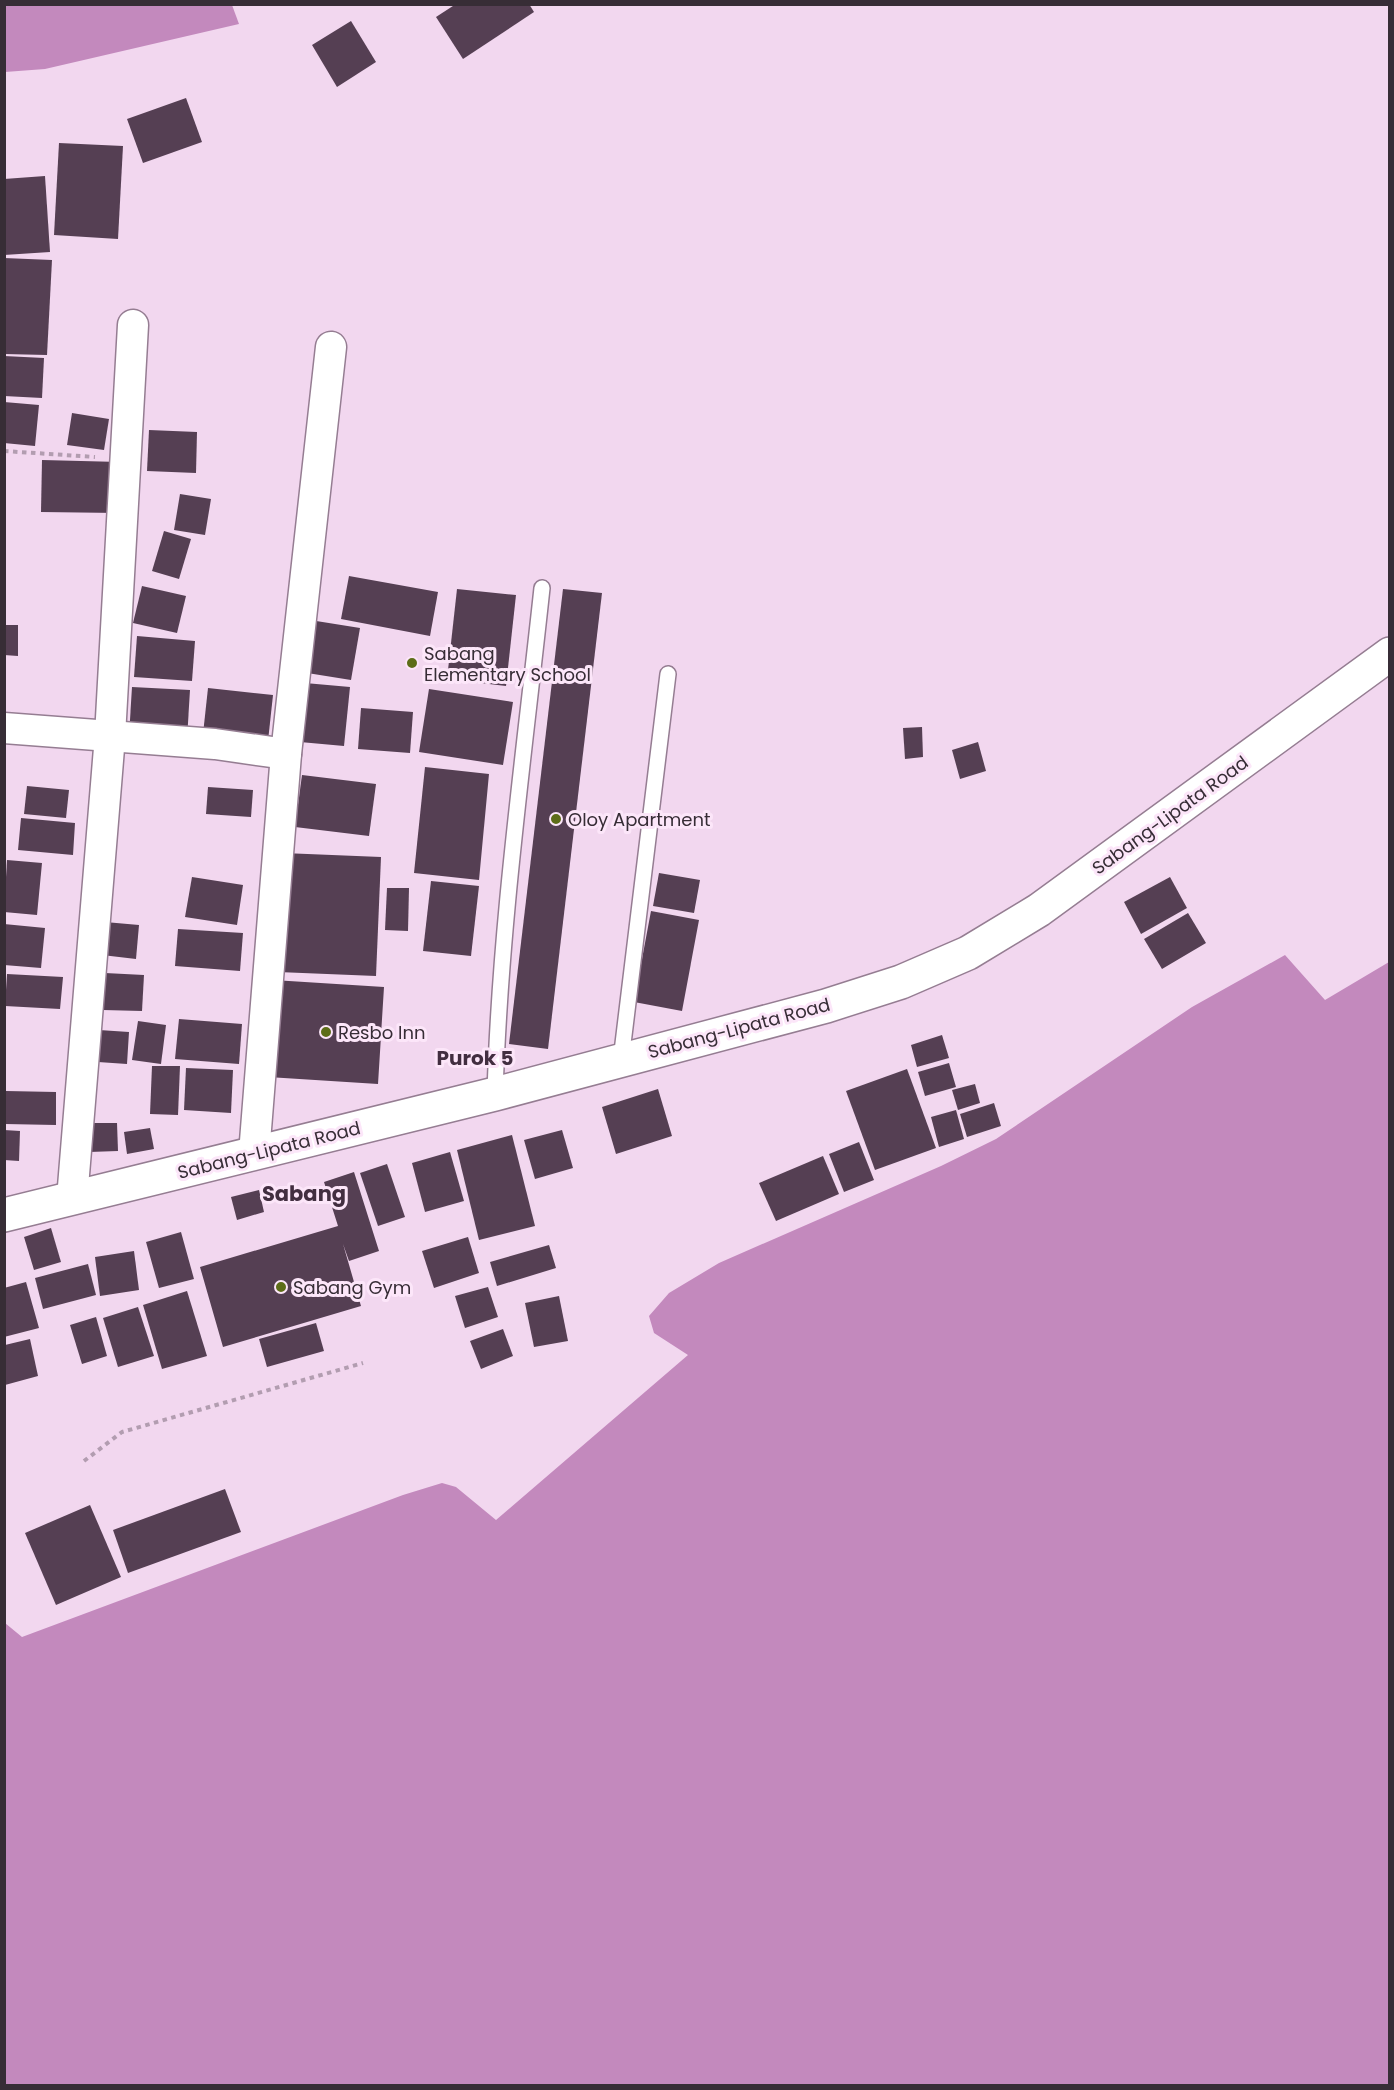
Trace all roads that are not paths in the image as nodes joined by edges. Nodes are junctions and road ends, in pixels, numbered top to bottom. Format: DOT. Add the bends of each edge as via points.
graph roads {
  1 [pos="133,325"];
  2 [pos="331,347"];
  3 [pos="542,588"];
  4 [pos="1389,654"];
  5 [pos="668,674"];
  6 [pos="4,728"];
  7 [pos="110,736"];
  8 [pos="286,754"];
  9 [pos="621,1060"];
  10 [pos="495,1094"];
  11 [pos="254,1154"];
  12 [pos="72,1199"];
  13 [pos="4,1215"];
  1 -- 7 [label="street"];
  2 -- 8 [label="street"];
  3 -- 10 [label="lane" via="508,890"];
  4 -- 9 [label="main road, Sabang-Lipata Road" via="1040,910 968,953 901,982 826,1006"];
  5 -- 9 [label="lane"];
  6 -- 7 [label="street"];
  7 -- 8 [label="street"];
  7 -- 12 [label="street"];
  8 -- 11 [label="street"];
  9 -- 10 [label="main road, Sabang-Lipata Road"];
  10 -- 11 [label="main road, Sabang-Lipata Road"];
  11 -- 12 [label="main road, Sabang-Lipata Road"];
  12 -- 13 [label="main road, Sabang-Lipata Road"];
}
